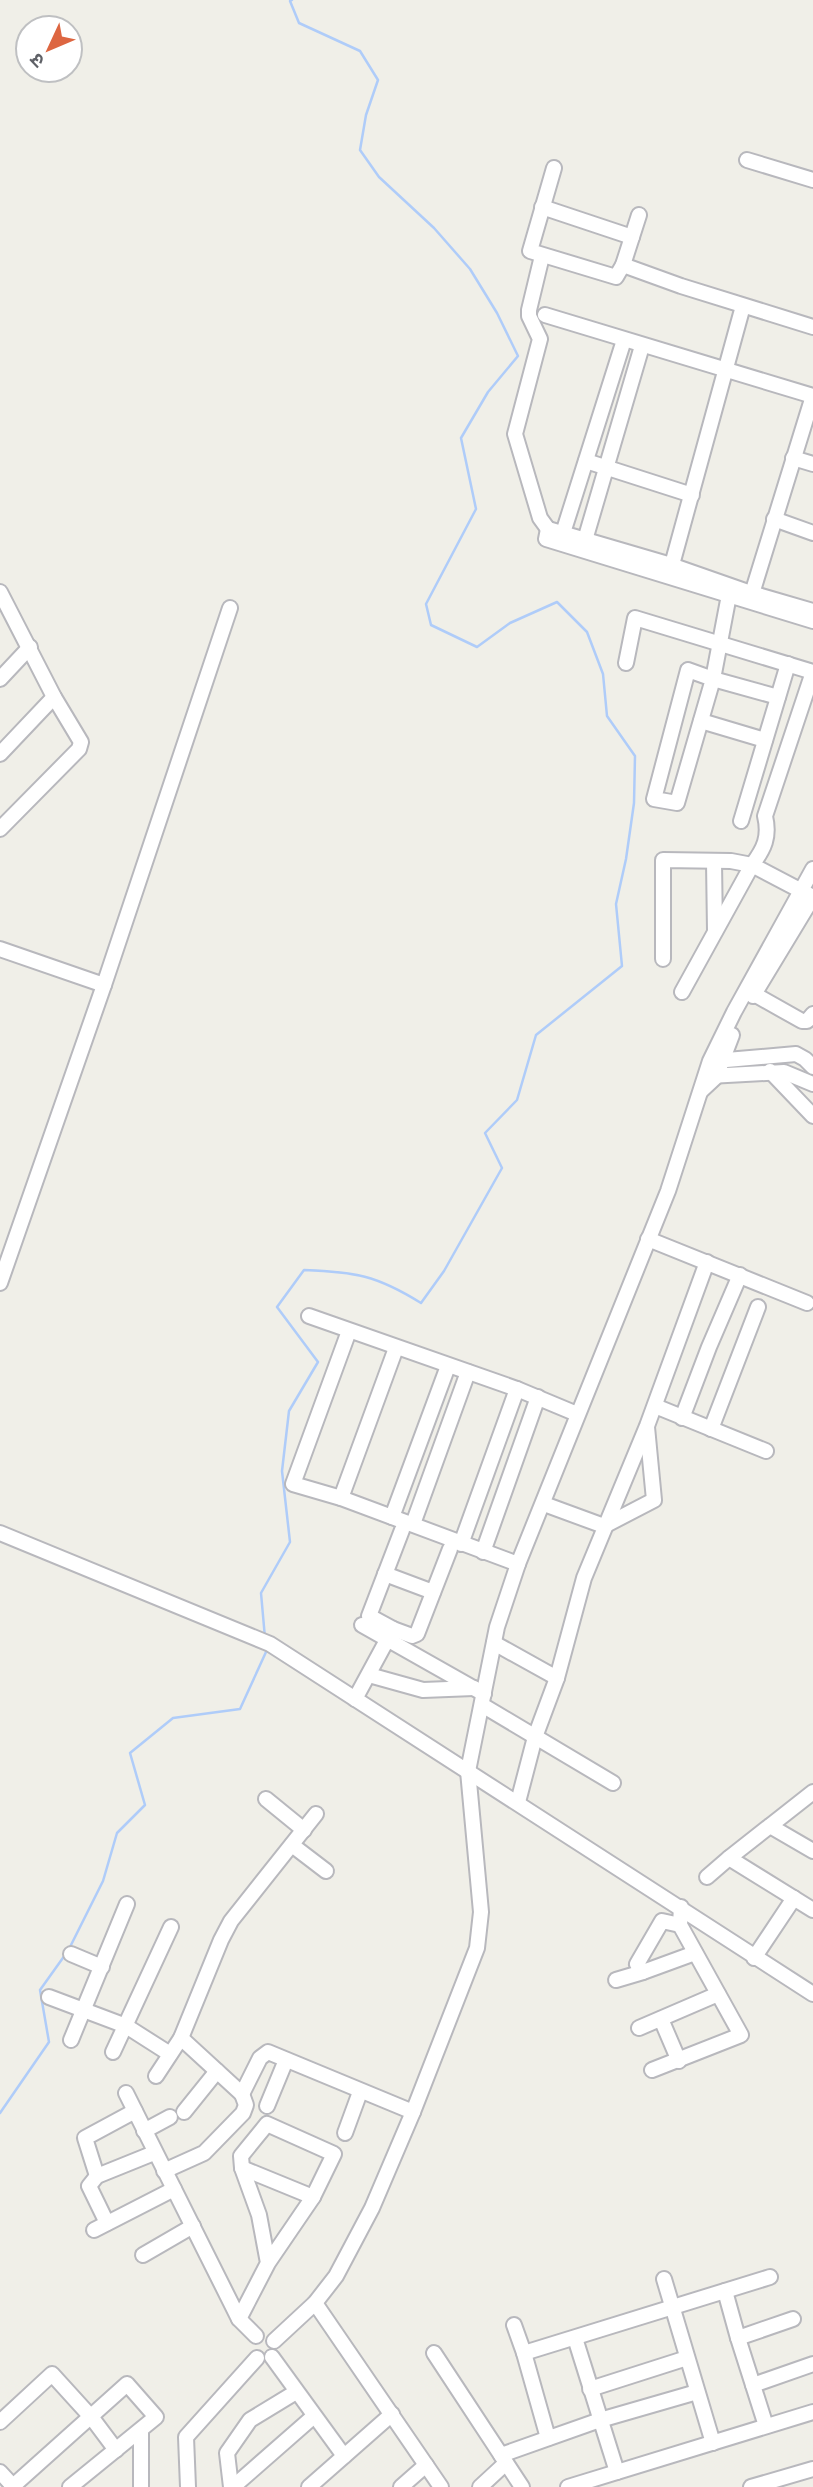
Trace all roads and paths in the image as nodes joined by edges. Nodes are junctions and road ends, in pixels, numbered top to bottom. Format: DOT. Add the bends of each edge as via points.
graph roads {
  1 [pos="747,160"];
  2 [pos="554,168"];
  3 [pos="813,180"];
  4 [pos="542,207"];
  5 [pos="639,215"];
  6 [pos="632,237"];
  7 [pos="542,256"];
  8 [pos="623,265"];
  9 [pos="743,306"];
  10 [pos="545,315"];
  11 [pos="813,327"];
  12 [pos="624,340"];
  13 [pos="642,345"];
  14 [pos="726,369"];
  15 [pos="813,396"];
  16 [pos="793,458"];
  17 [pos="586,461"];
  18 [pos="813,464"];
  19 [pos="606,468"];
  20 [pos="692,495"];
  21 [pos="774,520"];
  22 [pos="548,529"];
  23 [pos="563,533"];
  24 [pos="813,533"];
  25 [pos="585,540"];
  26 [pos="670,571"];
  27 [pos="729,595"];
  28 [pos="751,597"];
  29 [pos="1,598"];
  30 [pos="230,608"];
  31 [pos="813,611"];
  32 [pos="813,621"];
  33 [pos="720,643"];
  34 [pos="30,647"];
  35 [pos="626,663"];
  36 [pos="788,664"];
  37 [pos="813,672"];
  38 [pos="0,679"];
  39 [pos="713,679"];
  40 [pos="54,697"];
  41 [pos="778,697"];
  42 [pos="701,721"];
  43 [pos="765,740"];
  44 [pos="0,754"];
  45 [pos="741,821"];
  46 [pos="1,826"];
  47 [pos="714,862"];
  48 [pos="752,865"];
  49 [pos="813,869"];
  50 [pos="810,896"];
  51 [pos="715,932"];
  52 [pos="1,951"];
  53 [pos="663,959"];
  54 [pos="104,985"];
  55 [pos="682,992"];
  56 [pos="754,994"];
  57 [pos="812,1016"];
  58 [pos="791,1055"];
  59 [pos="813,1067"];
  60 [pos="713,1069"];
  61 [pos="770,1071"];
  62 [pos="813,1084"];
  63 [pos="813,1116"];
  64 [pos="648,1239"];
  65 [pos="707,1262"];
  66 [pos="740,1275"];
  67 [pos="0,1283"];
  68 [pos="807,1303"];
  69 [pos="758,1307"];
  70 [pos="309,1316"];
  71 [pos="349,1331"];
  72 [pos="396,1348"];
  73 [pos="448,1366"];
  74 [pos="468,1372"];
  75 [pos="517,1389"];
  76 [pos="538,1397"];
  77 [pos="655,1406"];
  78 [pos="577,1414"];
  79 [pos="682,1418"];
  80 [pos="647,1426"];
  81 [pos="711,1429"];
  82 [pos="420,1440"];
  83 [pos="441,1446"];
  84 [pos="765,1451"];
  85 [pos="489,1466"];
  86 [pos="511,1474"];
  87 [pos="341,1498"];
  88 [pos="544,1504"];
  89 [pos="392,1517"];
  90 [pos="604,1526"];
  91 [pos="408,1527"];
  92 [pos="0,1534"];
  93 [pos="456,1546"];
  94 [pos="483,1552"];
  95 [pos="518,1564"];
  96 [pos="385,1574"];
  97 [pos="433,1592"];
  98 [pos="362,1625"];
  99 [pos="391,1635"];
  100 [pos="494,1643"];
  101 [pos="369,1675"];
  102 [pos="557,1678"];
  103 [pos="480,1695"];
  104 [pos="355,1699"];
  105 [pos="535,1737"];
  106 [pos="468,1771"];
  107 [pos="613,1783"];
  108 [pos="813,1792"];
  109 [pos="266,1798"];
  110 [pos="518,1802"];
  111 [pos="316,1814"];
  112 [pos="770,1826"];
  113 [pos="304,1830"];
  114 [pos="292,1845"];
  115 [pos="813,1852"];
  116 [pos="729,1858"];
  117 [pos="326,1871"];
  118 [pos="707,1877"];
  119 [pos="794,1898"];
  120 [pos="127,1904"];
  121 [pos="681,1907"];
  122 [pos="813,1910"];
  123 [pos="662,1921"];
  124 [pos="680,1925"];
  125 [pos="171,1927"];
  126 [pos="695,1953"];
  127 [pos="71,1954"];
  128 [pos="754,1958"];
  129 [pos="102,1967"];
  130 [pos="643,1972"];
  131 [pos="616,1980"];
  132 [pos="718,1994"];
  133 [pos="813,1994"];
  134 [pos="49,1997"];
  135 [pos="83,2009"];
  136 [pos="661,2019"];
  137 [pos="126,2026"];
  138 [pos="639,2028"];
  139 [pos="181,2038"];
  140 [pos="71,2040"];
  141 [pos="113,2052"];
  142 [pos="170,2054"];
  143 [pos="286,2060"];
  144 [pos="679,2061"];
  145 [pos="652,2070"];
  146 [pos="217,2071"];
  147 [pos="156,2076"];
  148 [pos="360,2092"];
  149 [pos="126,2094"];
  150 [pos="242,2094"];
  151 [pos="267,2106"];
  152 [pos="135,2111"];
  153 [pos="414,2112"];
  154 [pos="144,2131"];
  155 [pos="345,2133"];
  156 [pos="154,2152"];
  157 [pos="242,2168"];
  158 [pos="164,2171"];
  159 [pos="97,2176"];
  160 [pos="174,2189"];
  161 [pos="313,2197"];
  162 [pos="193,2226"];
  163 [pos="143,2255"];
  164 [pos="268,2263"];
  165 [pos="770,2277"];
  166 [pos="664,2279"];
  167 [pos="725,2291"];
  168 [pos="315,2304"];
  169 [pos="673,2308"];
  170 [pos="239,2319"];
  171 [pos="793,2319"];
  172 [pos="514,2325"];
  173 [pos="257,2336"];
  174 [pos="575,2338"];
  175 [pos="738,2338"];
  176 [pos="274,2341"];
  177 [pos="524,2353"];
  178 [pos="434,2354"];
  179 [pos="272,2357"];
  180 [pos="257,2358"];
  181 [pos="687,2358"];
  182 [pos="813,2364"];
  183 [pos="753,2385"];
  184 [pos="590,2389"];
  185 [pos="296,2392"];
  186 [pos="697,2392"];
  187 [pos="813,2412"];
  188 [pos="392,2414"];
  189 [pos="314,2416"];
  190 [pos="92,2418"];
  191 [pos="600,2420"];
  192 [pos="0,2422"];
  193 [pos="766,2426"];
  194 [pos="141,2431"];
  195 [pos="548,2438"];
  196 [pos="713,2443"];
  197 [pos="116,2450"];
  198 [pos="344,2456"];
  199 [pos="504,2459"];
  200 [pos="426,2465"];
  201 [pos="813,2469"];
  202 [pos="0,2472"];
  203 [pos="617,2472"];
  204 [pos="12,2486"];
  205 [pos="70,2487"];
  206 [pos="141,2487"];
  207 [pos="188,2487"];
  208 [pos="232,2487"];
  209 [pos="309,2487"];
  210 [pos="401,2487"];
  211 [pos="441,2487"];
  212 [pos="480,2487"];
  213 [pos="522,2487"];
  214 [pos="568,2487"];
  215 [pos="751,2487"];
  1 -- 3 [label="street"];
  2 -- 4 [label="street"];
  4 -- 6 [label="street"];
  4 -- 7 [label="street" via="529,248"];
  5 -- 6 [label="street"];
  6 -- 8 [label="street"];
  7 -- 8 [label="street" via="616,277"];
  7 -- 22 [label="street" via="529,310 539,343 515,434 540,518"];
  8 -- 9 [label="street"];
  9 -- 11 [label="street"];
  9 -- 14 [label="street"];
  10 -- 12 [label="street"];
  12 -- 13 [label="street"];
  12 -- 17 [label="street"];
  13 -- 14 [label="street"];
  13 -- 19 [label="street"];
  14 -- 15 [label="street"];
  14 -- 20 [label="street"];
  15 -- 16 [label="street"];
  16 -- 18 [label="street"];
  16 -- 21 [label="street"];
  17 -- 19 [label="street"];
  17 -- 23 [label="street"];
  19 -- 20 [label="street"];
  19 -- 25 [label="street"];
  20 -- 26 [label="street"];
  21 -- 24 [label="street"];
  21 -- 28 [label="street"];
  22 -- 23 [label="street"];
  22 -- 26 [label="street" via="546,539"];
  23 -- 25 [label="street"];
  25 -- 26 [label="street"];
  26 -- 27 [label="street"];
  26 -- 28 [label="street"];
  27 -- 28 [label="street"];
  27 -- 33 [label="street"];
  28 -- 31 [label="street"];
  28 -- 32 [label="street"];
  29 -- 34 [label="street"];
  30 -- 54 [label="street"];
  33 -- 35 [label="street" via="635,618"];
  33 -- 36 [label="street"];
  33 -- 39 [label="street"];
  34 -- 38 [label="street"];
  34 -- 40 [label="street"];
  36 -- 37 [label="street"];
  36 -- 41 [label="street"];
  37 -- 48 [label="street" via="765,816 765,848"];
  39 -- 41 [label="street"];
  39 -- 42 [label="street"];
  39 -- 42 [label="street" via="688,670 654,799 677,803"];
  40 -- 44 [label="street"];
  40 -- 46 [label="street" via="81,742 79,749"];
  41 -- 43 [label="street"];
  42 -- 43 [label="street"];
  43 -- 45 [label="street"];
  47 -- 48 [label="street"];
  47 -- 51 [label="street"];
  47 -- 53 [label="street" via="663,860"];
  48 -- 50 [label="street"];
  48 -- 51 [label="street"];
  49 -- 50 [label="street"];
  50 -- 56 [label="street"];
  50 -- 60 [label="street" via="734,1012"];
  51 -- 55 [label="street"];
  52 -- 54 [label="street"];
  54 -- 67 [label="street"];
  56 -- 57 [label="street" via="802,1021"];
  56 -- 60 [label="street"];
  58 -- 59 [label="street" via="801,1056"];
  58 -- 60 [label="street"];
  58 -- 61 [label="street"];
  60 -- 61 [label="street"];
  60 -- 64 [label="street"];
  61 -- 62 [label="street" via="789,1073"];
  61 -- 63 [label="street"];
  64 -- 65 [label="street"];
  64 -- 78 [label="street"];
  65 -- 66 [label="street"];
  65 -- 77 [label="street"];
  66 -- 68 [label="street"];
  66 -- 79 [label="street"];
  69 -- 81 [label="street"];
  70 -- 71 [label="street"];
  71 -- 72 [label="street"];
  71 -- 87 [label="street" via="293,1484"];
  72 -- 73 [label="street"];
  72 -- 87 [label="street"];
  73 -- 74 [label="street"];
  73 -- 82 [label="street"];
  74 -- 75 [label="street"];
  74 -- 83 [label="street"];
  75 -- 76 [label="street"];
  75 -- 85 [label="street"];
  76 -- 78 [label="street"];
  76 -- 86 [label="street"];
  77 -- 79 [label="street"];
  77 -- 80 [label="street"];
  78 -- 88 [label="street"];
  79 -- 81 [label="street"];
  80 -- 90 [label="street"];
  80 -- 90 [label="street" via="654,1500"];
  81 -- 84 [label="street"];
  82 -- 83 [label="street"];
  82 -- 89 [label="street"];
  83 -- 91 [label="street"];
  85 -- 86 [label="street"];
  85 -- 93 [label="street"];
  86 -- 94 [label="street"];
  87 -- 89 [label="street"];
  88 -- 90 [label="street"];
  88 -- 95 [label="street"];
  89 -- 91 [label="street"];
  90 -- 102 [label="street" via="584,1578"];
  91 -- 93 [label="street"];
  91 -- 96 [label="street"];
  92 -- 104 [label="street" via="265,1642"];
  93 -- 94 [label="street"];
  93 -- 97 [label="street"];
  94 -- 95 [label="street"];
  95 -- 100 [label="street"];
  96 -- 97 [label="street"];
  96 -- 99 [label="street" via="369,1616"];
  97 -- 99 [label="street" via="418,1634"];
  98 -- 99 [label="street"];
  99 -- 101 [label="street"];
  99 -- 103 [label="street"];
  100 -- 102 [label="street"];
  100 -- 103 [label="street"];
  101 -- 103 [label="street" via="423,1690"];
  101 -- 104 [label="street"];
  102 -- 105 [label="street"];
  103 -- 105 [label="street"];
  103 -- 106 [label="street"];
  104 -- 106 [label="street"];
  105 -- 107 [label="street"];
  105 -- 110 [label="street"];
  106 -- 110 [label="street"];
  106 -- 153 [label="street" via="481,1912 477,1948"];
  108 -- 112 [label="street"];
  109 -- 113 [label="street"];
  110 -- 121 [label="street"];
  111 -- 113 [label="street"];
  112 -- 115 [label="street"];
  112 -- 116 [label="street"];
  113 -- 114 [label="street"];
  114 -- 117 [label="street"];
  114 -- 139 [label="street" via="227,1928"];
  116 -- 118 [label="street"];
  116 -- 119 [label="street"];
  119 -- 122 [label="street"];
  119 -- 128 [label="street"];
  120 -- 129 [label="street"];
  121 -- 123 [label="street"];
  121 -- 124 [label="street"];
  121 -- 128 [label="street"];
  123 -- 124 [label="street"];
  123 -- 130 [label="street" via="637,1964"];
  124 -- 126 [label="street"];
  125 -- 137 [label="street"];
  126 -- 130 [label="street"];
  126 -- 132 [label="street"];
  127 -- 129 [label="street"];
  128 -- 133 [label="street"];
  129 -- 135 [label="street"];
  130 -- 131 [label="street"];
  132 -- 136 [label="street"];
  132 -- 144 [label="street" via="741,2035"];
  134 -- 135 [label="street"];
  135 -- 137 [label="street"];
  135 -- 140 [label="street"];
  136 -- 138 [label="street"];
  136 -- 144 [label="street"];
  137 -- 141 [label="street"];
  137 -- 142 [label="street"];
  139 -- 142 [label="street"];
  139 -- 146 [label="street"];
  142 -- 147 [label="street"];
  143 -- 148 [label="street"];
  143 -- 150 [label="street" via="268,2053 260,2058"];
  143 -- 151 [label="street"];
  144 -- 145 [label="street"];
  146 -- 150 [label="street"];
  146 -- 154 [label="street" via="177,2114"];
  148 -- 153 [label="street"];
  148 -- 155 [label="street"];
  149 -- 152 [label="street"];
  150 -- 158 [label="street" via="243,2113 204,2152"];
  152 -- 154 [label="street"];
  152 -- 159 [label="street" via="85,2138"];
  153 -- 168 [label="street" via="373,2208"];
  154 -- 156 [label="street"];
  156 -- 158 [label="street"];
  156 -- 159 [label="street"];
  157 -- 161 [label="street"];
  157 -- 161 [label="street" via="241,2156 267,2123 334,2154"];
  157 -- 164 [label="street" via="259,2216"];
  158 -- 160 [label="street"];
  159 -- 160 [label="street" via="89,2186 101,2226"];
  160 -- 162 [label="street"];
  161 -- 164 [label="street"];
  162 -- 163 [label="street"];
  162 -- 170 [label="street"];
  164 -- 170 [label="street"];
  165 -- 167 [label="street"];
  166 -- 169 [label="street"];
  167 -- 169 [label="street"];
  167 -- 175 [label="street"];
  168 -- 176 [label="street"];
  168 -- 188 [label="street"];
  169 -- 174 [label="street"];
  169 -- 181 [label="street"];
  170 -- 173 [label="street"];
  171 -- 175 [label="street"];
  172 -- 177 [label="street"];
  173 -- 176 [label="street" via="268,2335"];
  173 -- 180 [label="street" via="250,2348"];
  174 -- 177 [label="street"];
  174 -- 184 [label="street"];
  175 -- 183 [label="street"];
  176 -- 179 [label="street"];
  177 -- 195 [label="street"];
  178 -- 199 [label="street"];
  179 -- 180 [label="street"];
  179 -- 185 [label="street"];
  180 -- 207 [label="street" via="186,2437"];
  181 -- 184 [label="street"];
  181 -- 186 [label="street"];
  182 -- 183 [label="street"];
  183 -- 193 [label="street"];
  184 -- 191 [label="street"];
  185 -- 189 [label="street"];
  185 -- 208 [label="street" via="250,2420 227,2453"];
  186 -- 191 [label="street"];
  186 -- 196 [label="street"];
  187 -- 193 [label="street"];
  188 -- 198 [label="street"];
  188 -- 200 [label="street"];
  189 -- 198 [label="street"];
  189 -- 208 [label="street"];
  190 -- 192 [label="street" via="52,2374"];
  190 -- 194 [label="street" via="127,2384 156,2417"];
  190 -- 197 [label="street"];
  190 -- 204 [label="street"];
  191 -- 195 [label="street"];
  191 -- 203 [label="street"];
  193 -- 196 [label="street"];
  194 -- 197 [label="street"];
  194 -- 206 [label="street"];
  195 -- 199 [label="street"];
  196 -- 203 [label="street"];
  197 -- 205 [label="street"];
  198 -- 209 [label="street"];
  199 -- 212 [label="street"];
  199 -- 213 [label="street"];
  200 -- 210 [label="street"];
  200 -- 211 [label="street"];
  201 -- 215 [label="street"];
  202 -- 204 [label="street"];
  203 -- 214 [label="street"];
}
